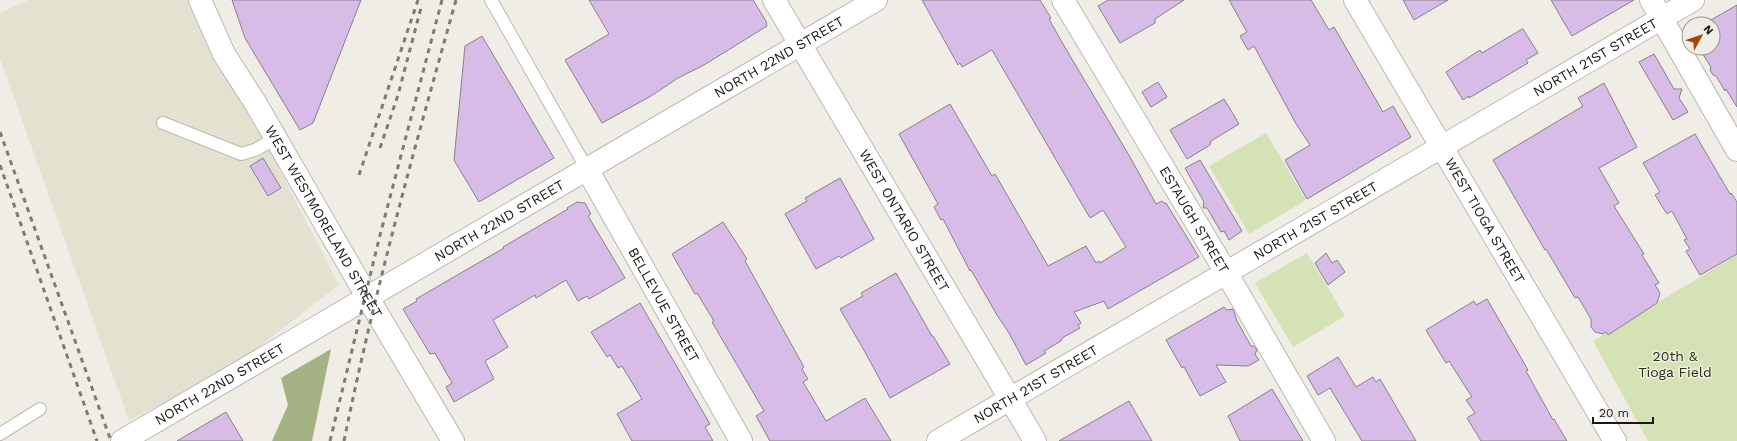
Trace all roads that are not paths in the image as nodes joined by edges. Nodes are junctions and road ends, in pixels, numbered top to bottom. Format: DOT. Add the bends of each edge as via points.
graph roads {
  1 [pos="200,0"];
  2 [pos="491,0"];
  3 [pos="774,0"];
  4 [pos="876,0"];
  5 [pos="1063,0"];
  6 [pos="1356,0"];
  7 [pos="1693,0"];
  8 [pos="1657,9"];
  9 [pos="800,44"];
  10 [pos="163,124"];
  11 [pos="276,138"];
  12 [pos="1442,146"];
  13 [pos="1737,150"];
  14 [pos="587,169"];
  15 [pos="1227,274"];
  16 [pos="368,298"];
  17 [pos="1010,398"];
  18 [pos="40,409"];
  19 [pos="0,434"];
  20 [pos="122,441"];
  21 [pos="453,441"];
  22 [pos="741,441"];
  23 [pos="938,441"];
  24 [pos="1035,441"];
  25 [pos="1324,441"];
  26 [pos="1616,441"];
  1 -- 11 [label="street, WEST WESTMORELAND STREET" via="224,54"];
  2 -- 14 [label="lane"];
  3 -- 9 [label="street, WEST ONTARIO STREET"];
  4 -- 9 [label="street, NORTH 22ND STREET"];
  5 -- 15 [label="street, ESTAUGH STREET"];
  6 -- 12 [label="street, WEST TIOGA STREET"];
  7 -- 8 [label="street, NORTH 21ST STREET"];
  8 -- 12 [label="street, NORTH 21ST STREET"];
  8 -- 13 [label="street"];
  9 -- 14 [label="street, NORTH 22ND STREET"];
  9 -- 17 [label="street, WEST ONTARIO STREET"];
  10 -- 11 [label="lane" via="241,154 256,150"];
  11 -- 16 [label="street, WEST WESTMORELAND STREET"];
  12 -- 15 [label="street, NORTH 21ST STREET"];
  12 -- 26 [label="street, WEST TIOGA STREET"];
  14 -- 16 [label="street, NORTH 22ND STREET"];
  14 -- 22 [label="street, BELLEVUE STREET"];
  15 -- 17 [label="street, NORTH 21ST STREET"];
  15 -- 25 [label="street, ESTAUGH STREET"];
  16 -- 20 [label="street, NORTH 22ND STREET"];
  16 -- 21 [label="street, WEST WESTMORELAND STREET"];
  17 -- 23 [label="street, NORTH 21ST STREET"];
  17 -- 24 [label="street, WEST ONTARIO STREET"];
  18 -- 19 [label="lane"];
}
